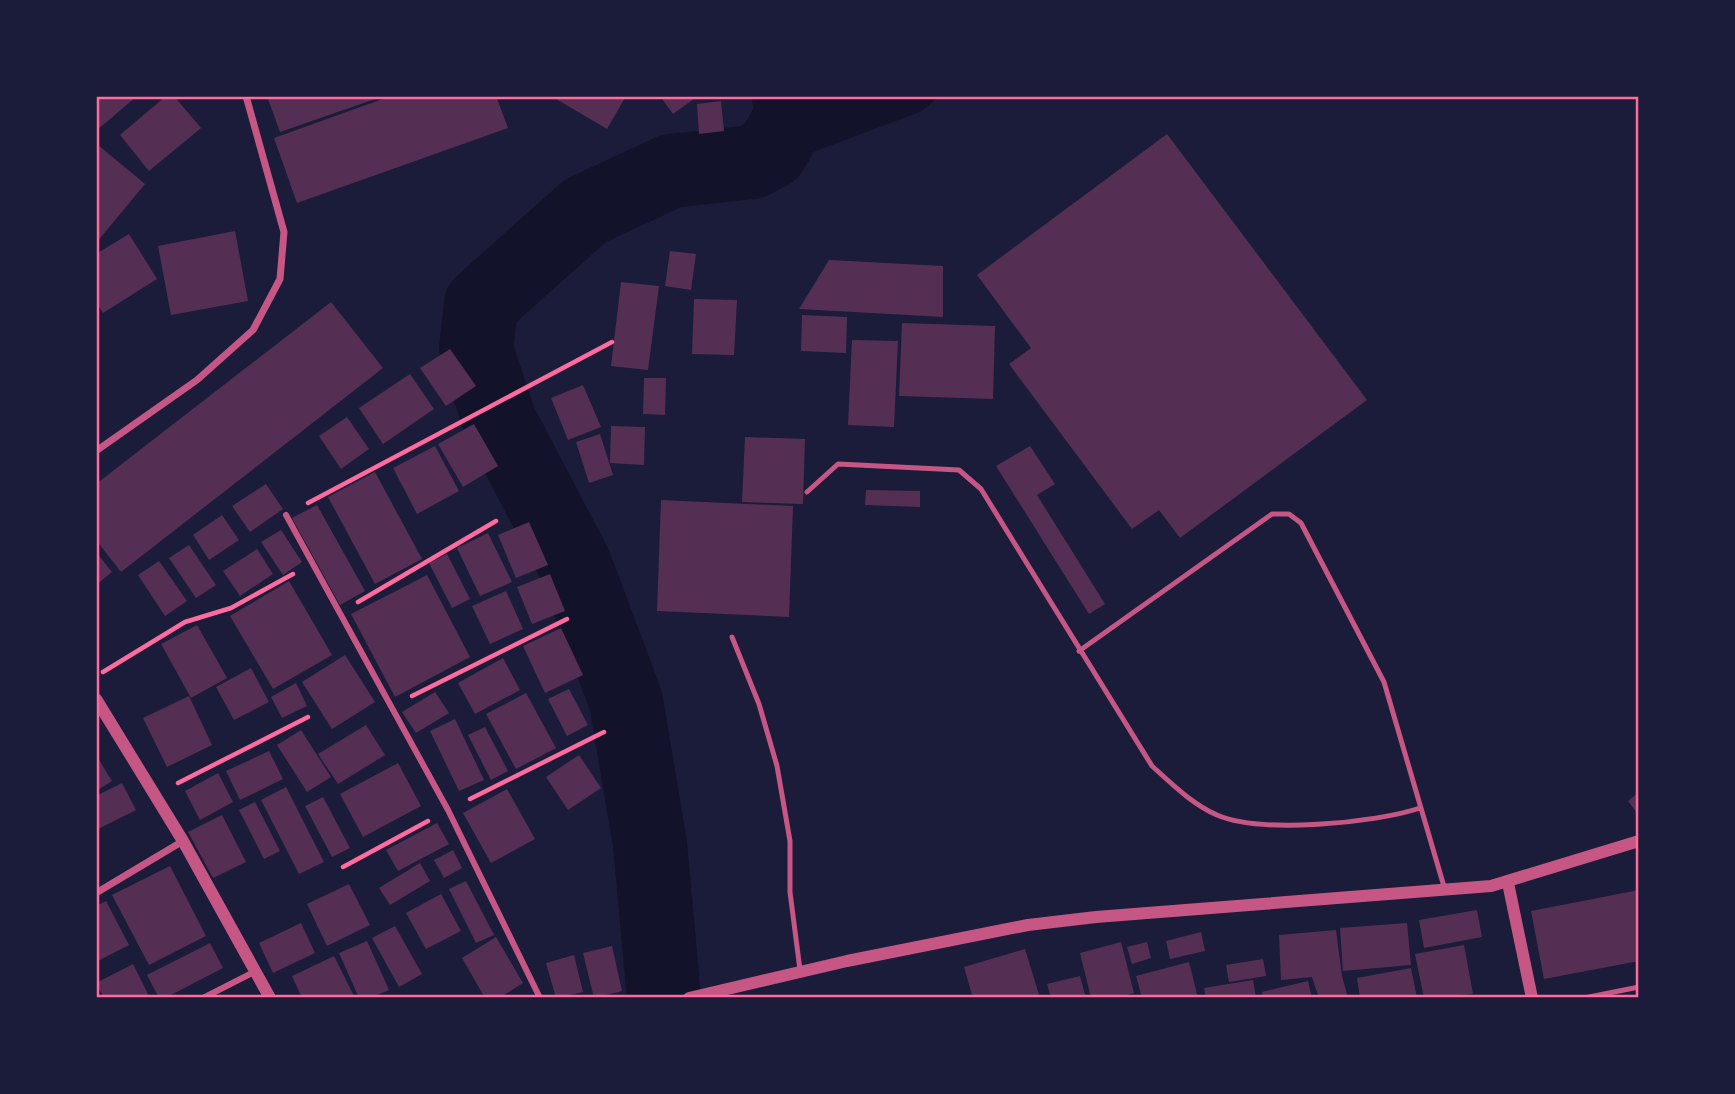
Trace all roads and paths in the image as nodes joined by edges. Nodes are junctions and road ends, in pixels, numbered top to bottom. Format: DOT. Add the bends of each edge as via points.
graph roads {
  1 [pos="246,96"];
  2 [pos="612,342"];
  3 [pos="96,450"];
  4 [pos="807,492"];
  5 [pos="286,516"];
  6 [pos="496,520"];
  7 [pos="313,564"];
  8 [pos="339,613"];
  9 [pos="567,619"];
  10 [pos="732,637"];
  11 [pos="1079,651"];
  12 [pos="96,676"];
  13 [pos="96,699"];
  14 [pos="393,706"];
  15 [pos="101,716"];
  16 [pos="309,717"];
  17 [pos="604,732"];
  18 [pos="182,780"];
  19 [pos="1420,808"];
  20 [pos="448,810"];
  21 [pos="183,841"];
  22 [pos="1639,841"];
  23 [pos="343,867"];
  24 [pos="1508,883"];
  25 [pos="1446,892"];
  26 [pos="96,893"];
  27 [pos="255,971"];
  28 [pos="801,973"];
  29 [pos="1639,987"];
  30 [pos="692,997"];
  31 [pos="203,998"];
  32 [pos="270,998"];
  33 [pos="540,998"];
  34 [pos="1532,998"];
  35 [pos="1584,998"];
  1 -- 3 [label="street" via="284,232 280,279 253,330 197,380"];
  2 -- 5 [label="path"];
  4 -- 11 [label="lane" via="838,464 959,470 981,489"];
  5 -- 7 [label="street"];
  6 -- 8 [label="path"];
  7 -- 8 [label="street"];
  7 -- 12 [label="path" via="231,608 185,622"];
  8 -- 14 [label="street"];
  9 -- 14 [label="path"];
  10 -- 28 [label="lane" via="760,704 777,766 790,841 790,892"];
  11 -- 19 [label="lane" via="1152,766 1180,792 1218,816 1260,823 1321,824"];
  11 -- 19 [label="lane" via="1272,514 1289,514 1301,523 1384,682"];
  13 -- 15 [label="street"];
  14 -- 20 [label="street"];
  15 -- 21 [label="street"];
  16 -- 18 [label="path"];
  17 -- 20 [label="path"];
  19 -- 25 [label="lane"];
  20 -- 23 [label="path"];
  20 -- 33 [label="street"];
  21 -- 26 [label="street"];
  21 -- 27 [label="street"];
  22 -- 24 [label="street"];
  24 -- 25 [label="street"];
  24 -- 34 [label="street"];
  25 -- 28 [label="street" via="1042,923"];
  27 -- 31 [label="street"];
  27 -- 32 [label="street"];
  28 -- 30 [label="street"];
  29 -- 35 [label="lane"];
}
